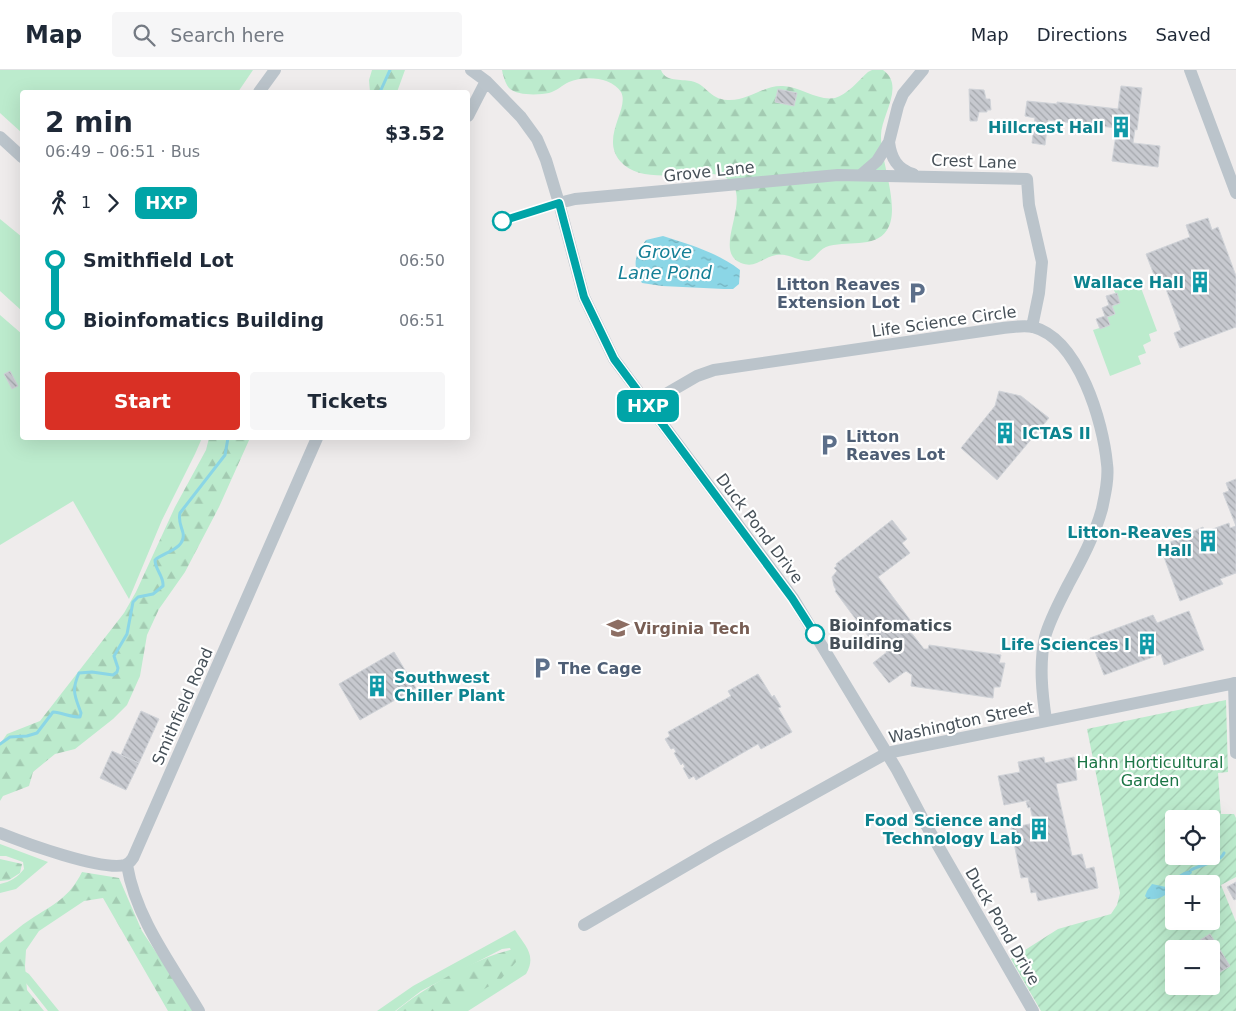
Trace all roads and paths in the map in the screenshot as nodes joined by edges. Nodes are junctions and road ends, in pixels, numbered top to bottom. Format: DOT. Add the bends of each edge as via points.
graph roads {
  1 [pos="275,70"];
  2 [pos="471,70"];
  3 [pos="923,70"];
  4 [pos="1190,70"];
  5 [pos="486,81"];
  6 [pos="260,90"];
  7 [pos="470,112"];
  8 [pos="0,137"];
  9 [pos="890,142"];
  10 [pos="20,155"];
  11 [pos="862,174"];
  12 [pos="920,176"];
  13 [pos="1236,194"];
  14 [pos="559,203"];
  15 [pos="1032,326"];
  16 [pos="647,405"];
  17 [pos="316,440"];
  18 [pos="1235,683"];
  19 [pos="1046,720"];
  20 [pos="887,753"];
  21 [pos="1236,753"];
  22 [pos="0,834"];
  23 [pos="127,865"];
  24 [pos="584,925"];
  25 [pos="199,1011"];
  26 [pos="1033,1011"];
  1 -- 6 [label="street"];
  2 -- 5 [label="street, Duck Pond Drive"];
  3 -- 9 [label="street" via="903,94"];
  4 -- 13 [label="street"];
  5 -- 7 [label="street"];
  5 -- 14 [label="street, Duck Pond Drive" via="521,117 537,139"];
  8 -- 10 [label="street"];
  9 -- 11 [label="street" via="877,161"];
  9 -- 12 [label="street" via="892,155 899,166"];
  11 -- 12 [label="street, Grove Lane"];
  11 -- 14 [label="street, Grove Lane" via="780,179"];
  12 -- 15 [label="street, Crest Lane" via="1027,179 1030,212 1042,262"];
  14 -- 16 [label="street, Duck Pond Drive" via="584,297 614,359"];
  15 -- 16 [label="street, Life Science Circle" via="714,370 697,376"];
  15 -- 19 [label="street, Life Science Circle" via="1054,338 1065,349 1084,379 1103,437 1108,465 1102,510 1046,636 1041,663"];
  16 -- 20 [label="street, Duck Pond Drive" via="792,598"];
  17 -- 23 [label="street, Smithfield Road" via="138,850"];
  18 -- 19 [label="street, Washington Street"];
  18 -- 21 [label="street"];
  19 -- 20 [label="street, Washington Street"];
  20 -- 24 [label="street, Washington Street"];
  20 -- 26 [label="street, Duck Pond Drive"];
  22 -- 23 [label="street" via="96,864"];
  23 -- 25 [label="street" via="144,919"];
}
